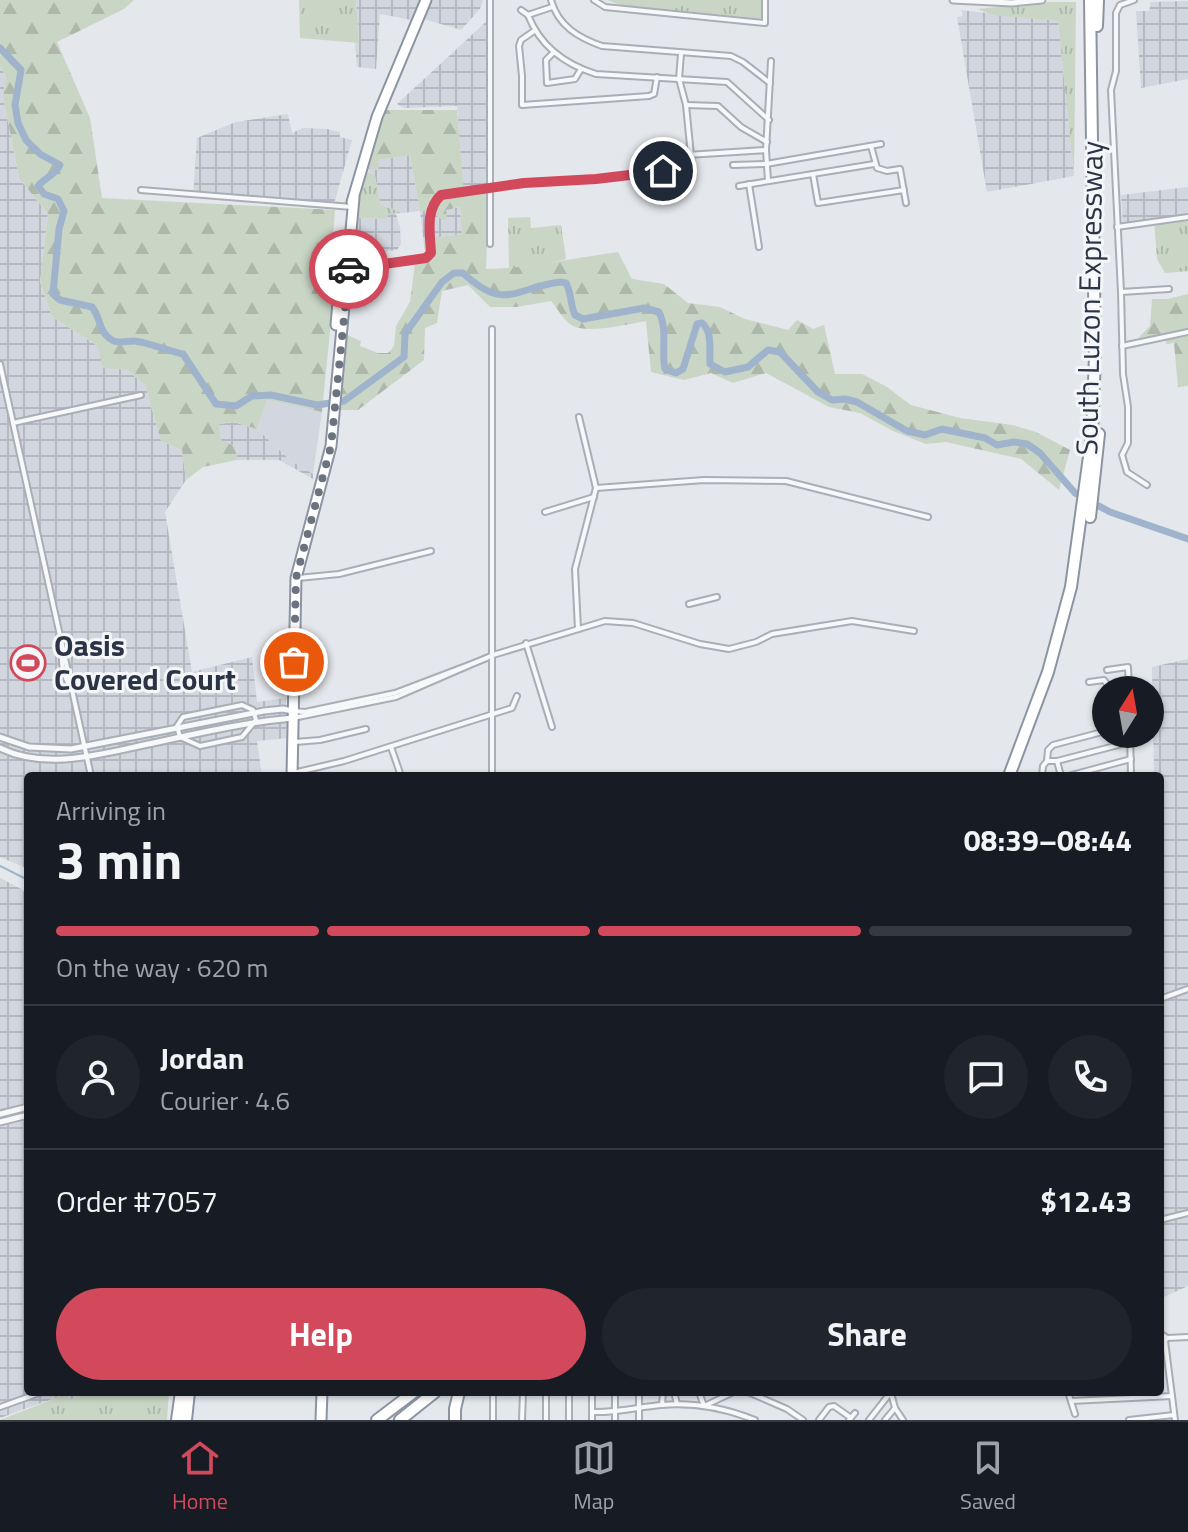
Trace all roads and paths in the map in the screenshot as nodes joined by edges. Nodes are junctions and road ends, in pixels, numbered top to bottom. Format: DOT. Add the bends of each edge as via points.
graph roads {
  1 [pos="426,0"];
  2 [pos="490,0"];
  3 [pos="551,0"];
  4 [pos="594,0"];
  5 [pos="765,0"];
  6 [pos="953,0"];
  7 [pos="1042,0"];
  8 [pos="1090,0"];
  9 [pos="1098,0"];
  10 [pos="1134,0"];
  11 [pos="553,7"];
  12 [pos="521,10"];
  13 [pos="528,15"];
  14 [pos="534,31"];
  15 [pos="553,53"];
  16 [pos="681,53"];
  17 [pos="771,61"];
  18 [pos="581,69"];
  19 [pos="657,77"];
  20 [pos="679,79"];
  21 [pos="770,83"];
  22 [pos="686,105"];
  23 [pos="769,120"];
  24 [pos="767,143"];
  25 [pos="881,144"];
  26 [pos="871,146"];
  27 [pos="766,150"];
  28 [pos="691,155"];
  29 [pos="671,156"];
  30 [pos="766,164"];
  31 [pos="874,164"];
  32 [pos="733,165"];
  33 [pos="692,166"];
  34 [pos="663,171"];
  35 [pos="813,174"];
  36 [pos="768,181"];
  37 [pos="749,184"];
  38 [pos="739,186"];
  39 [pos="491,189"];
  40 [pos="141,190"];
  41 [pos="904,190"];
  42 [pos="906,203"];
  43 [pos="353,204"];
  44 [pos="1188,217"];
  45 [pos="1117,227"];
  46 [pos="490,244"];
  47 [pos="759,247"];
  48 [pos="347,269"];
  49 [pos="1169,289"];
  50 [pos="1121,292"];
  51 [pos="492,329"];
  52 [pos="1188,332"];
  53 [pos="1122,346"];
  54 [pos="0,364"];
  55 [pos="334,384"];
  56 [pos="141,395"];
  57 [pos="579,417"];
  58 [pos="13,423"];
  59 [pos="1092,470"];
  60 [pos="1147,485"];
  61 [pos="596,488"];
  62 [pos="594,497"];
  63 [pos="545,512"];
  64 [pos="928,517"];
  65 [pos="1086,518"];
  66 [pos="431,551"];
  67 [pos="296,578"];
  68 [pos="717,597"];
  69 [pos="689,604"];
  70 [pos="578,629"];
  71 [pos="914,631"];
  72 [pos="526,643"];
  73 [pos="493,655"];
  74 [pos="294,662"];
  75 [pos="320,662"];
  76 [pos="1107,670"];
  77 [pos="1128,676"];
  78 [pos="1089,682"];
  79 [pos="1092,682"];
  80 [pos="517,696"];
  81 [pos="254,713"];
  82 [pos="492,713"];
  83 [pos="293,715"];
  84 [pos="256,722"];
  85 [pos="552,727"];
  86 [pos="177,728"];
  87 [pos="366,729"];
  88 [pos="1092,735"];
  89 [pos="140,736"];
  90 [pos="0,737"];
  91 [pos="180,737"];
  92 [pos="292,742"];
  93 [pos="142,745"];
  94 [pos="84,746"];
  95 [pos="391,747"];
  96 [pos="0,748"];
  97 [pos="1107,748"];
  98 [pos="1130,748"];
  99 [pos="86,756"];
  100 [pos="1131,759"];
  101 [pos="1047,761"];
  102 [pos="1057,761"];
  103 [pos="90,772"];
  104 [pos="292,772"];
  105 [pos="303,772"];
  106 [pos="400,772"];
  107 [pos="492,772"];
  108 [pos="1011,772"];
  109 [pos="1017,772"];
  110 [pos="1042,772"];
  111 [pos="1060,772"];
  112 [pos="1083,772"];
  113 [pos="1131,772"];
  114 [pos="1188,989"];
  115 [pos="1164,998"];
  116 [pos="24,1108"];
  117 [pos="0,1114"];
  118 [pos="24,1116"];
  119 [pos="0,1122"];
  120 [pos="1188,1213"];
  121 [pos="1164,1219"];
  122 [pos="1188,1337"];
  123 [pos="1164,1339"];
  124 [pos="1164,1344"];
  125 [pos="1164,1358"];
  126 [pos="1167,1358"];
  127 [pos="1164,1377"];
  128 [pos="1169,1377"];
  129 [pos="31,1396"];
  130 [pos="180,1396"];
  131 [pos="189,1396"];
  132 [pos="322,1396"];
  133 [pos="409,1396"];
  134 [pos="430,1396"];
  135 [pos="458,1396"];
  136 [pos="493,1396"];
  137 [pos="523,1396"];
  138 [pos="546,1396"];
  139 [pos="569,1396"];
  140 [pos="592,1396"];
  141 [pos="615,1396"];
  142 [pos="639,1396"];
  143 [pos="663,1396"];
  144 [pos="675,1396"];
  145 [pos="700,1396"];
  146 [pos="725,1396"];
  147 [pos="760,1396"];
  148 [pos="888,1396"];
  149 [pos="892,1396"];
  150 [pos="1069,1396"];
  151 [pos="1172,1396"];
  152 [pos="1071,1401"];
  153 [pos="677,1404"];
  154 [pos="662,1405"];
  155 [pos="704,1406"];
  156 [pos="0,1407"];
  157 [pos="639,1408"];
  158 [pos="895,1408"];
  159 [pos="592,1412"];
  160 [pos="615,1413"];
  161 [pos="1075,1414"];
  162 [pos="851,1417"];
  163 [pos="1174,1417"];
  164 [pos="177,1420"];
  165 [pos="186,1420"];
  166 [pos="321,1420"];
  167 [pos="377,1420"];
  168 [pos="400,1420"];
  169 [pos="455,1420"];
  170 [pos="493,1420"];
  171 [pos="522,1420"];
  172 [pos="546,1420"];
  173 [pos="569,1420"];
  174 [pos="592,1420"];
  175 [pos="615,1420"];
  176 [pos="639,1420"];
  177 [pos="755,1420"];
  178 [pos="803,1420"];
  179 [pos="819,1420"];
  180 [pos="869,1420"];
  181 [pos="885,1420"];
  182 [pos="903,1420"];
  183 [pos="1129,1420"];
  1 -- 43 [label="highway" via="377,117"];
  2 -- 39 [label="street"];
  3 -- 11 [label="street"];
  4 -- 5 [label="street" via="605,7 765,23"];
  6 -- 7 [label="street"];
  8 -- 59 [label="highway, South Luzon Expressway"];
  9 -- 59 [label="highway, South Luzon Expressway" via="1102,358"];
  10 -- 45 [label="street" via="1120,5 1116,13 1111,90"];
  11 -- 13 [label="street"];
  11 -- 16 [label="street" via="567,28 585,40"];
  12 -- 13 [label="street"];
  13 -- 14 [label="street"];
  14 -- 15 [label="street"];
  14 -- 19 [label="street" via="519,46 522,105 649,96"];
  15 -- 18 [label="street"];
  15 -- 18 [label="street" via="546,60 547,83 575,79"];
  16 -- 20 [label="street"];
  16 -- 21 [label="street" via="731,56"];
  17 -- 21 [label="street"];
  18 -- 19 [label="street"];
  19 -- 20 [label="street"];
  20 -- 22 [label="street"];
  20 -- 23 [label="street" via="727,82"];
  21 -- 23 [label="street"];
  22 -- 24 [label="street" via="718,106"];
  22 -- 28 [label="street"];
  23 -- 24 [label="street"];
  24 -- 27 [label="street"];
  25 -- 26 [label="street"];
  26 -- 30 [label="street"];
  26 -- 31 [label="street"];
  27 -- 28 [label="street"];
  27 -- 30 [label="street"];
  28 -- 29 [label="street"];
  28 -- 33 [label="street"];
  30 -- 32 [label="street"];
  30 -- 36 [label="street"];
  31 -- 35 [label="street"];
  31 -- 41 [label="street" via="887,171 900,169"];
  34 -- 39 [label="street"];
  35 -- 36 [label="street"];
  35 -- 41 [label="street" via="818,203"];
  36 -- 37 [label="street"];
  37 -- 38 [label="street"];
  37 -- 47 [label="street"];
  39 -- 46 [label="street"];
  39 -- 48 [label="street" via="441,195 434,201 429,215 431,253 426,258"];
  40 -- 43 [label="street"];
  41 -- 42 [label="street"];
  43 -- 48 [label="highway"];
  43 -- 55 [label="highway" via="340,270"];
  44 -- 45 [label="street"];
  45 -- 50 [label="street"];
  48 -- 55 [label="highway"];
  49 -- 50 [label="street"];
  50 -- 53 [label="street"];
  51 -- 73 [label="street"];
  52 -- 53 [label="street"];
  53 -- 60 [label="street" via="1128,407 1128,443 1122,455 1124,466"];
  54 -- 58 [label="street"];
  55 -- 67 [label="highway" via="331,446"];
  56 -- 58 [label="street"];
  57 -- 61 [label="street"];
  58 -- 94 [label="street"];
  59 -- 65 [label="highway, South Luzon Expressway"];
  61 -- 62 [label="street"];
  61 -- 64 [label="street" via="718,479 786,481"];
  62 -- 63 [label="street"];
  62 -- 70 [label="street" via="575,569"];
  65 -- 108 [label="highway, South Luzon Expressway" via="1056,645"];
  65 -- 109 [label="highway, South Luzon Expressway" via="1062,648"];
  66 -- 67 [label="street" via="339,574"];
  67 -- 74 [label="highway"];
  68 -- 69 [label="street"];
  70 -- 71 [label="street" via="619,621 729,649 772,634 852,621"];
  70 -- 72 [label="street"];
  72 -- 73 [label="street"];
  72 -- 85 [label="street"];
  73 -- 82 [label="street"];
  73 -- 83 [label="street" via="395,693"];
  74 -- 75 [label="street"];
  74 -- 83 [label="highway"];
  76 -- 77 [label="street" via="1127,667"];
  78 -- 79 [label="street"];
  80 -- 82 [label="street" via="512,708"];
  81 -- 83 [label="street" via="283,709"];
  81 -- 84 [label="street"];
  81 -- 86 [label="street"];
  81 -- 86 [label="street" via="242,705 189,715"];
  82 -- 95 [label="street"];
  82 -- 107 [label="street"];
  83 -- 84 [label="street"];
  83 -- 92 [label="highway"];
  84 -- 91 [label="street"];
  84 -- 91 [label="street" via="242,737 203,746"];
  86 -- 89 [label="street"];
  86 -- 91 [label="street"];
  87 -- 92 [label="street"];
  88 -- 101 [label="street" via="1053,745"];
  89 -- 93 [label="street"];
  89 -- 94 [label="street"];
  90 -- 94 [label="street" via="29,747"];
  91 -- 93 [label="street"];
  92 -- 104 [label="highway"];
  93 -- 99 [label="street"];
  94 -- 99 [label="street"];
  95 -- 105 [label="street"];
  95 -- 106 [label="street"];
  96 -- 99 [label="street" via="47,760"];
  97 -- 102 [label="street"];
  98 -- 100 [label="street"];
  99 -- 103 [label="street"];
  100 -- 112 [label="street"];
  100 -- 113 [label="street"];
  101 -- 102 [label="street"];
  101 -- 110 [label="street"];
  102 -- 111 [label="street"];
  114 -- 115 [label="street"];
  116 -- 117 [label="street"];
  118 -- 119 [label="street"];
  120 -- 121 [label="street"];
  122 -- 123 [label="street"];
  124 -- 126 [label="street"];
  125 -- 126 [label="street"];
  126 -- 128 [label="street"];
  127 -- 128 [label="street"];
  128 -- 151 [label="street"];
  129 -- 156 [label="street"];
  130 -- 164 [label="highway"];
  131 -- 165 [label="highway"];
  132 -- 166 [label="highway"];
  133 -- 167 [label="highway"];
  134 -- 168 [label="highway"];
  135 -- 169 [label="highway"];
  136 -- 170 [label="street"];
  137 -- 171 [label="street"];
  138 -- 172 [label="street"];
  139 -- 173 [label="street"];
  140 -- 159 [label="street"];
  141 -- 160 [label="street"];
  142 -- 157 [label="street"];
  143 -- 154 [label="street"];
  144 -- 153 [label="street"];
  145 -- 155 [label="street"];
  146 -- 155 [label="street"];
  147 -- 178 [label="street"];
  148 -- 180 [label="street"];
  149 -- 158 [label="street"];
  150 -- 152 [label="street"];
  151 -- 152 [label="street"];
  151 -- 163 [label="street"];
  152 -- 161 [label="street"];
  153 -- 154 [label="street"];
  153 -- 155 [label="street"];
  154 -- 157 [label="street"];
  155 -- 177 [label="street"];
  157 -- 160 [label="street"];
  157 -- 176 [label="street"];
  158 -- 181 [label="street"];
  158 -- 182 [label="street"];
  159 -- 160 [label="street"];
  159 -- 174 [label="street"];
  160 -- 175 [label="street"];
  162 -- 179 [label="street" via="834,1406"];
  163 -- 183 [label="street"];
}
